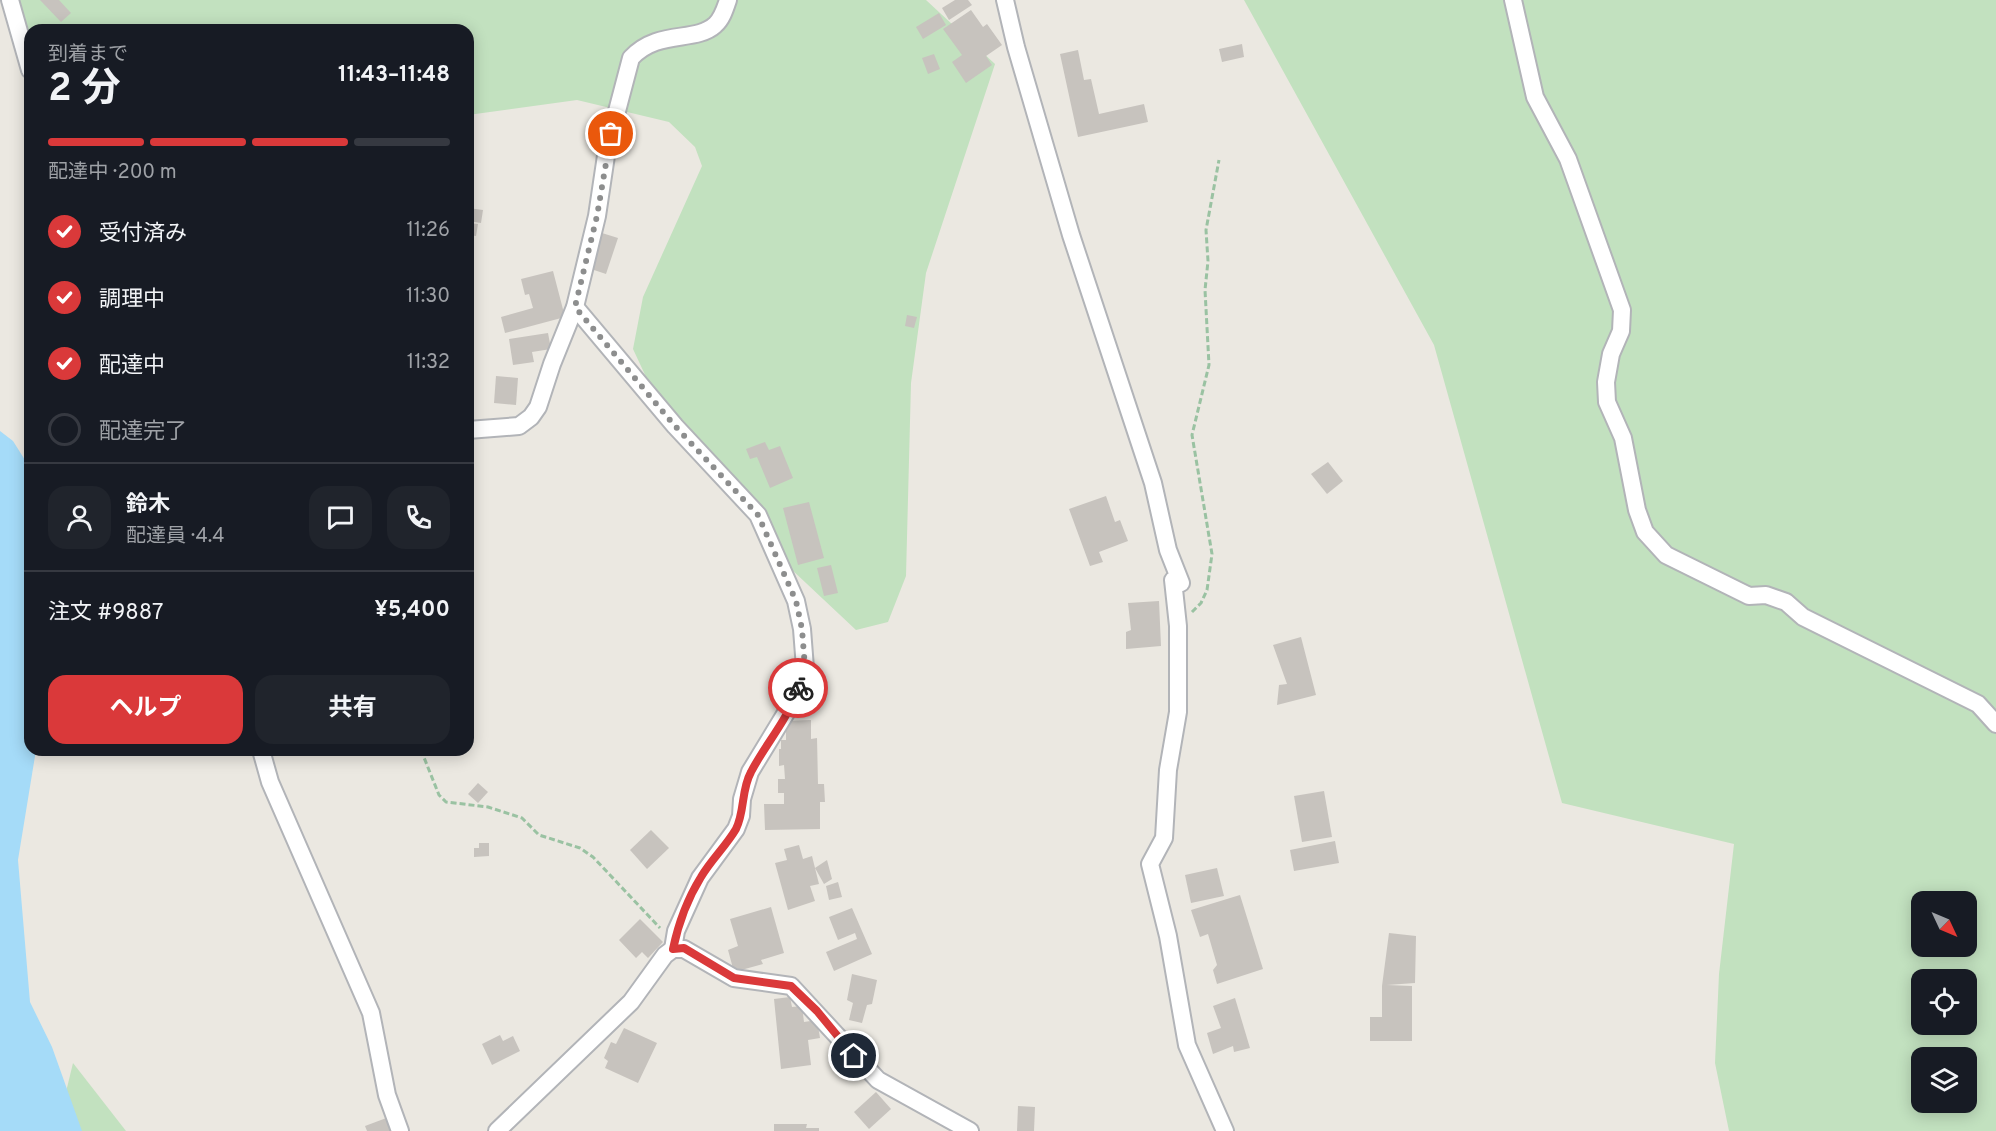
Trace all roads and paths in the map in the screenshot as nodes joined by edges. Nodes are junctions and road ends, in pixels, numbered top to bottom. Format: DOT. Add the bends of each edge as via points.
graph roads {
  1 [pos="10,0"];
  2 [pos="728,0"];
  3 [pos="1005,0"];
  4 [pos="1513,0"];
  5 [pos="24,49"];
  6 [pos="1218,160"];
  7 [pos="575,307"];
  8 [pos="474,430"];
  9 [pos="1178,626"];
  10 [pos="1996,724"];
  11 [pos="263,756"];
  12 [pos="424,756"];
  13 [pos="674,946"];
  14 [pos="400,1131"];
  15 [pos="497,1131"];
  16 [pos="970,1131"];
  17 [pos="1225,1131"];
  1 -- 5 [label="street"];
  2 -- 7 [label="street" via="722,17 713,27 655,41 631,58 607,149 597,216"];
  3 -- 9 [label="street" via="1106,348 1154,483 1168,550 1181,583 1173,580"];
  4 -- 10 [label="street" via="1534,98 1568,159 1622,310 1621,331 1611,354 1606,382 1607,402 1623,438 1645,532 1666,555 1749,596 1766,595 1786,602 1803,617 1978,704"];
  6 -- 9 [label="path" via="1206,230 1209,365 1192,435 1212,554 1207,590 1201,603"];
  7 -- 8 [label="street" via="531,417 519,426"];
  7 -- 13 [label="street" via="675,426 758,515 796,601 802,629 805,668 795,698 750,772 738,823 700,878 676,931"];
  9 -- 17 [label="street" via="1178,712 1168,770 1164,838 1150,864 1168,936 1187,1045"];
  11 -- 14 [label="street" via="270,783 371,1013 387,1095"];
  12 -- 13 [label="path" via="440,795 447,802 500,810 522,818 539,835 580,848"];
  13 -- 15 [label="street" via="631,1002"];
  13 -- 16 [label="street" via="734,978 791,986 878,1080"];
}
